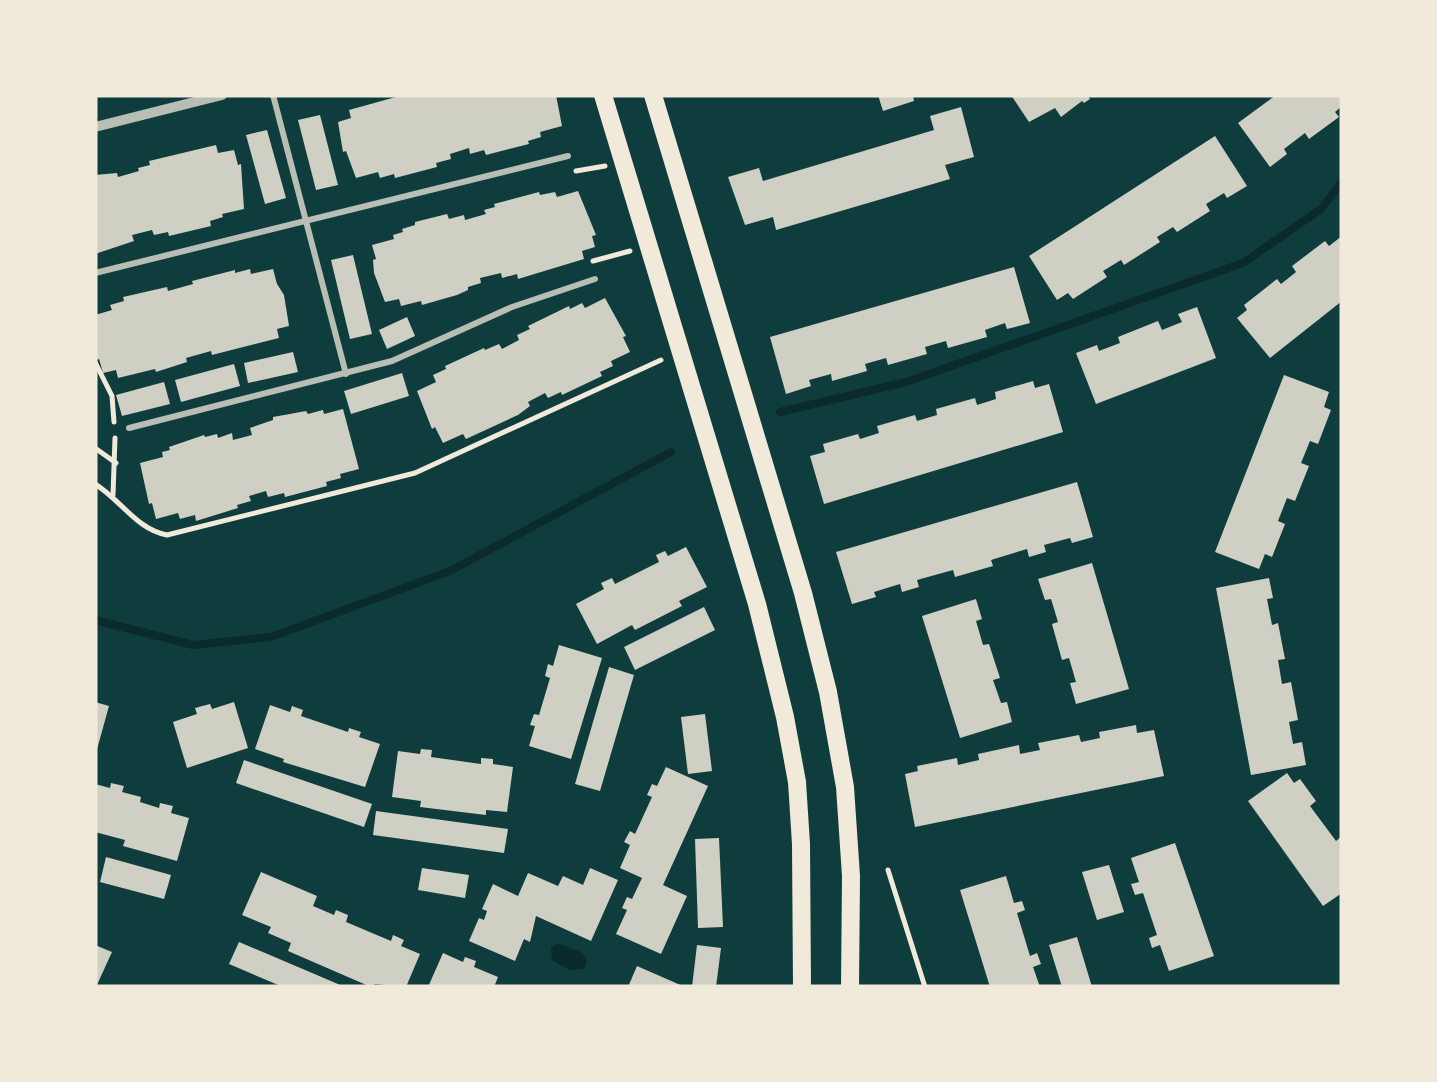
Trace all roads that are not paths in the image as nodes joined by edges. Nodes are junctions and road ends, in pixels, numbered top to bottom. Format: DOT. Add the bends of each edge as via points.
graph roads {
  1 [pos="222,95"];
  2 [pos="272,95"];
  3 [pos="602,95"];
  4 [pos="653,95"];
  5 [pos="95,127"];
  6 [pos="568,156"];
  7 [pos="307,221"];
  8 [pos="95,273"];
  9 [pos="595,280"];
  10 [pos="346,375"];
  11 [pos="129,428"];
  12 [pos="802,987"];
  13 [pos="850,987"];
  1 -- 5 [label="street"];
  2 -- 7 [label="lane"];
  3 -- 12 [label="main road" via="785,718 802,844"];
  4 -- 13 [label="main road" via="828,692 845,787"];
  6 -- 7 [label="lane"];
  7 -- 8 [label="lane"];
  7 -- 10 [label="lane"];
  9 -- 10 [label="lane"];
  10 -- 11 [label="lane"];
}
